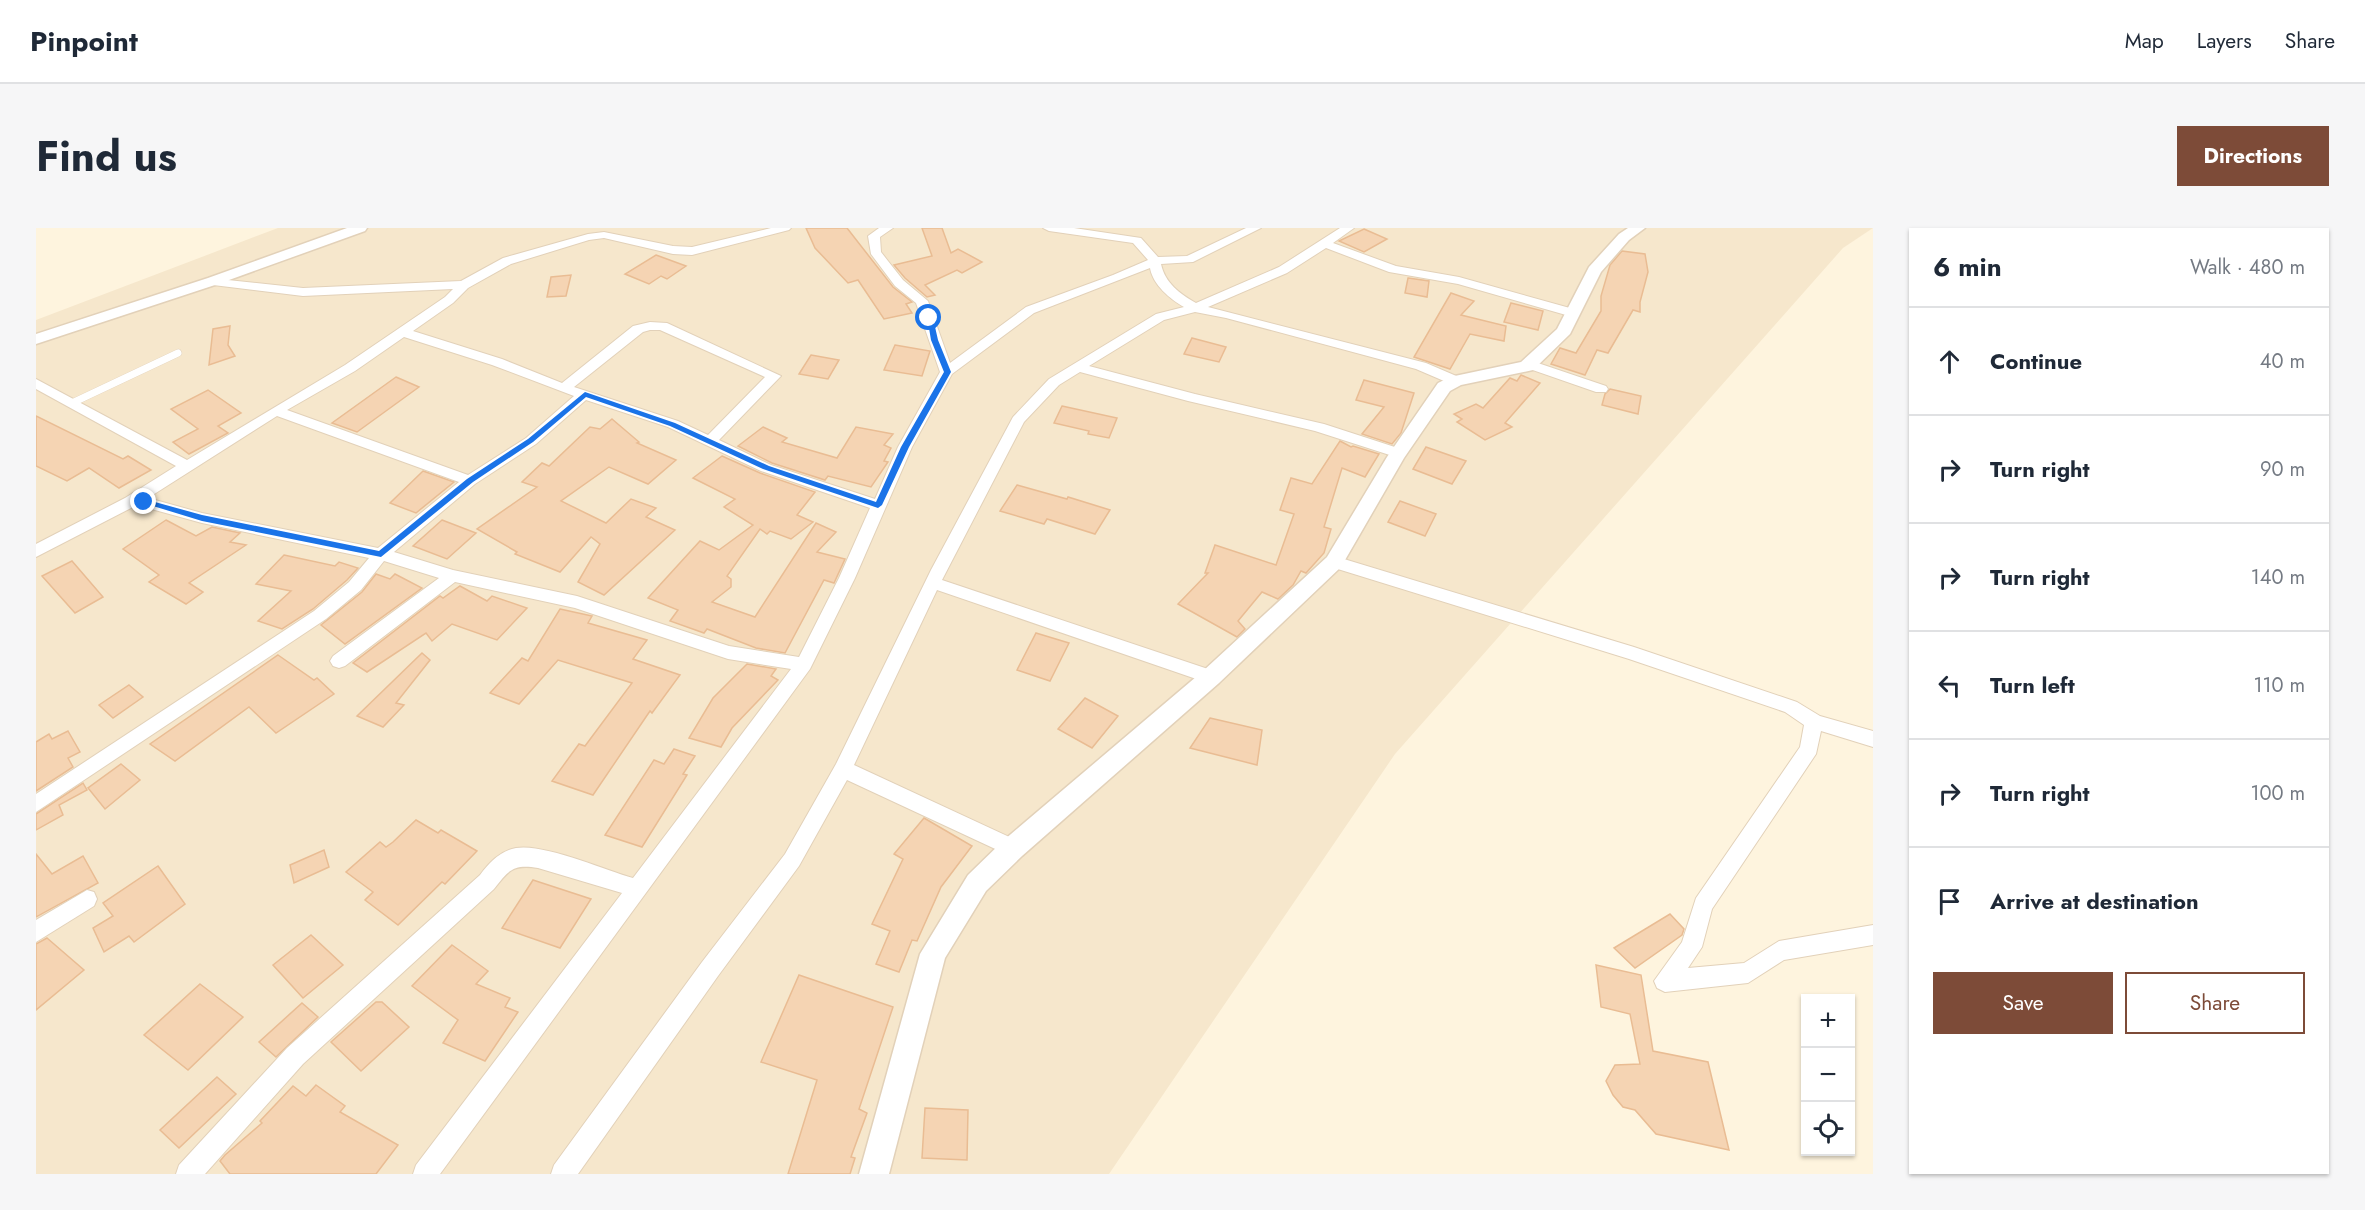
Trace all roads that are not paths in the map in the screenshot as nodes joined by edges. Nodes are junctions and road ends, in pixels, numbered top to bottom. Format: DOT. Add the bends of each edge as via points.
graph roads {
  1 [pos="360,228"];
  2 [pos="576,228"];
  3 [pos="785,228"];
  4 [pos="860,228"];
  5 [pos="887,228"];
  6 [pos="1049,228"];
  7 [pos="1255,228"];
  8 [pos="1348,228"];
  9 [pos="1638,228"];
  10 [pos="603,232"];
  11 [pos="1124,232"];
  12 [pos="874,236"];
  13 [pos="1324,243"];
  14 [pos="1155,261"];
  15 [pos="213,281"];
  16 [pos="464,285"];
  17 [pos="1195,308"];
  18 [pos="1573,313"];
  19 [pos="403,332"];
  20 [pos="36,339"];
  21 [pos="178,353"];
  22 [pos="1528,364"];
  23 [pos="1078,367"];
  24 [pos="948,372"];
  25 [pos="1456,381"];
  26 [pos="36,383"];
  27 [pos="564,388"];
  28 [pos="1601,389"];
  29 [pos="585,394"];
  30 [pos="72,403"];
  31 [pos="276,411"];
  32 [pos="710,441"];
  33 [pos="1399,453"];
  34 [pos="187,466"];
  35 [pos="470,481"];
  36 [pos="130,502"];
  37 [pos="878,505"];
  38 [pos="36,551"];
  39 [pos="381,554"];
  40 [pos="1334,562"];
  41 [pos="452,576"];
  42 [pos="934,583"];
  43 [pos="339,661"];
  44 [pos="804,664"];
  45 [pos="1211,677"];
  46 [pos="1814,722"];
  47 [pos="1873,739"];
  48 [pos="843,769"];
  49 [pos="36,804"];
  50 [pos="1013,848"];
  51 [pos="638,889"];
  52 [pos="87,899"];
  53 [pos="36,932"];
  54 [pos="1873,935"];
  55 [pos="188,1174"];
  56 [pos="425,1174"];
  57 [pos="563,1174"];
  58 [pos="874,1174"];
  1 -- 15 [label="street"];
  2 -- 10 [label="street"];
  3 -- 10 [label="street" via="692,251"];
  4 -- 12 [label="street"];
  5 -- 12 [label="street"];
  6 -- 11 [label="street"];
  7 -- 14 [label="street" via="1190,259"];
  8 -- 13 [label="street"];
  9 -- 18 [label="street" via="1624,237 1594,270"];
  10 -- 16 [label="street" via="507,261"];
  11 -- 14 [label="street" via="1137,240"];
  12 -- 24 [label="street" via="879,258 899,283 922,301"];
  13 -- 17 [label="street" via="1283,270"];
  13 -- 18 [label="street" via="1393,269 1459,281"];
  14 -- 17 [label="street" via="1157,273 1174,296"];
  14 -- 24 [label="street" via="1030,310"];
  15 -- 16 [label="street" via="303,292"];
  15 -- 20 [label="street"];
  16 -- 19 [label="street"];
  17 -- 23 [label="street" via="1160,317"];
  17 -- 25 [label="street" via="1421,366"];
  18 -- 22 [label="street" via="1564,331"];
  19 -- 27 [label="street"];
  19 -- 31 [label="street"];
  21 -- 30 [label="lane"];
  22 -- 25 [label="street"];
  22 -- 28 [label="street"];
  23 -- 33 [label="street" via="1319,427"];
  23 -- 42 [label="street" via="1054,382 1018,420"];
  24 -- 37 [label="street" via="905,447"];
  25 -- 33 [label="street" via="1444,387"];
  26 -- 30 [label="street"];
  27 -- 29 [label="street"];
  27 -- 32 [label="street" via="638,329 662,326 774,376"];
  29 -- 32 [label="street"];
  29 -- 35 [label="street" via="531,441"];
  30 -- 34 [label="street"];
  31 -- 34 [label="street"];
  31 -- 35 [label="street"];
  32 -- 37 [label="street" via="766,468"];
  33 -- 40 [label="street"];
  34 -- 36 [label="street"];
  35 -- 39 [label="street"];
  36 -- 38 [label="street"];
  36 -- 39 [label="street"];
  37 -- 44 [label="street"];
  39 -- 41 [label="street"];
  39 -- 49 [label="street" via="355,586 320,615"];
  40 -- 45 [label="street"];
  40 -- 46 [label="street" via="1634,654 1791,707"];
  41 -- 43 [label="street"];
  41 -- 44 [label="street" via="577,602 728,652"];
  42 -- 45 [label="street"];
  42 -- 48 [label="street"];
  44 -- 51 [label="street"];
  45 -- 50 [label="street"];
  46 -- 47 [label="street"];
  46 -- 54 [label="street" via="1809,749 1703,905 1691,947 1665,981 1748,974 1779,951"];
  48 -- 50 [label="street"];
  48 -- 57 [label="street" via="792,860"];
  50 -- 58 [label="street" via="977,883 933,954"];
  51 -- 55 [label="street" via="536,858 517,856 500,865 487,882 295,1056"];
  51 -- 56 [label="street"];
  52 -- 53 [label="street"];
}
